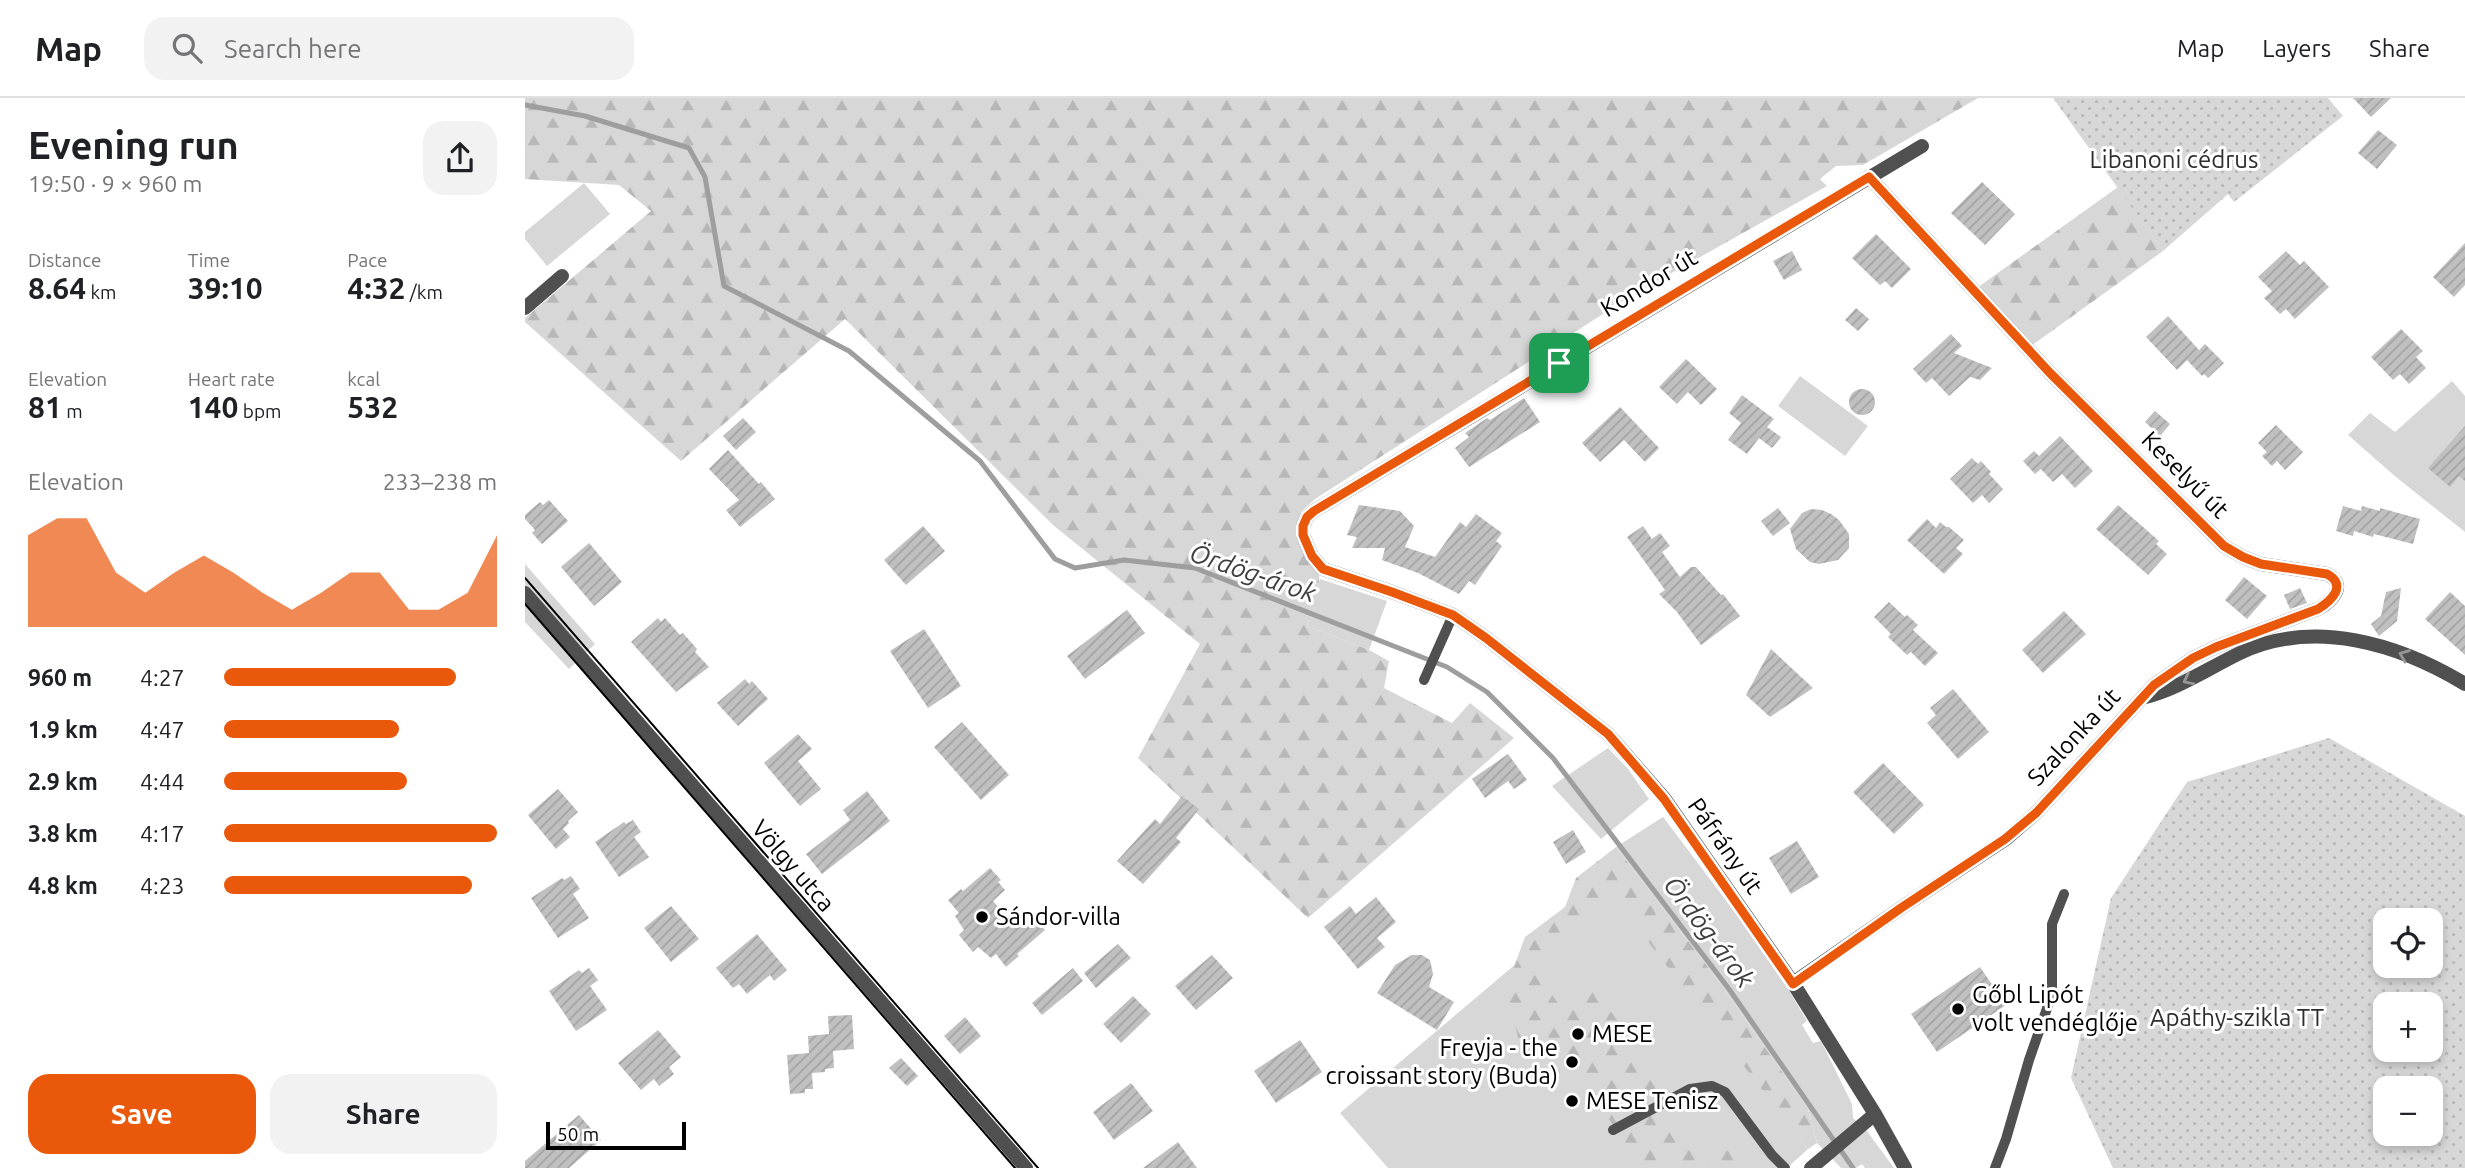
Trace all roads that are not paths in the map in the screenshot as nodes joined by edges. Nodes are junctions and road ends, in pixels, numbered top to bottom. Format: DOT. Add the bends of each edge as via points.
graph roads {
  1 [pos="1922,146"];
  2 [pos="1869,177"];
  3 [pos="562,276"];
  4 [pos="525,308"];
  5 [pos="1323,569"];
  6 [pos="525,593"];
  7 [pos="1453,615"];
  8 [pos="1424,680"];
  9 [pos="2465,684"];
  10 [pos="2141,698"];
  11 [pos="2064,894"];
  12 [pos="1793,984"];
  13 [pos="1875,1114"];
  14 [pos="1613,1130"];
  15 [pos="1026,1168"];
  16 [pos="1785,1168"];
  17 [pos="1811,1168"];
  18 [pos="1905,1168"];
  19 [pos="1995,1168"];
  1 -- 2 [label="street, Kondor út"];
  2 -- 5 [label="street, Kondor út" via="1314,511 1307,517 1303,535"];
  2 -- 10 [label="street, Keselyű út" via="2050,373 2224,546 2261,564 2327,574 2338,584 2336,595 2318,609 2193,658"];
  3 -- 4 [label="street"];
  5 -- 7 [label="street, Páfrány út"];
  6 -- 15 [label="street, Völgy utca"];
  7 -- 8 [label="lane"];
  7 -- 12 [label="street, Páfrány út" via="1608,734 1664,799"];
  9 -- 10 [label="street, Szalonka út, one-way" via="2393,651 2344,637 2309,635 2242,652 2165,692"];
  10 -- 12 [label="street, Szalonka út" via="2036,813 2005,839"];
  11 -- 19 [label="lane" via="2052,924 2052,994"];
  12 -- 13 [label="street, Páfrány út"];
  13 -- 17 [label="street"];
  13 -- 18 [label="street, Páfrány út"];
  14 -- 16 [label="lane" via="1690,1089 1711,1086 1725,1093"];
}
